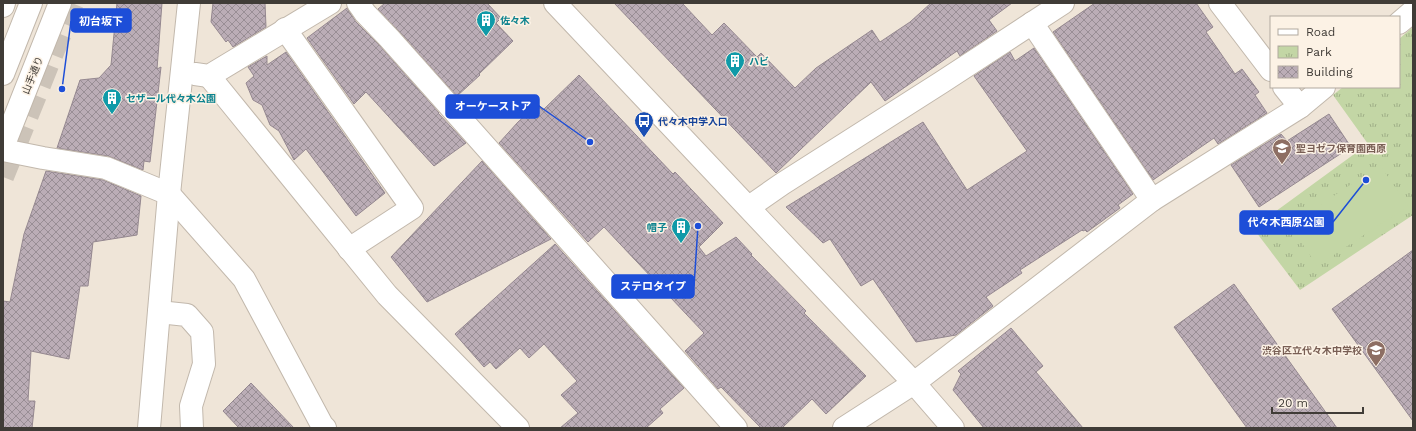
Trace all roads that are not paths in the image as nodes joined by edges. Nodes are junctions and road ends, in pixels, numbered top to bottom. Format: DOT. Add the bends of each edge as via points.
graph roads {
  1 [pos="32,3"];
  2 [pos="60,3"];
  3 [pos="189,3"];
  4 [pos="330,3"];
  5 [pos="358,3"];
  6 [pos="555,3"];
  7 [pos="1063,3"];
  8 [pos="1220,3"];
  9 [pos="1413,11"];
  10 [pos="1400,22"];
  11 [pos="1032,23"];
  12 [pos="285,29"];
  13 [pos="1270,69"];
  14 [pos="182,72"];
  15 [pos="3,74"];
  16 [pos="209,76"];
  17 [pos="1285,88"];
  18 [pos="1323,88"];
  19 [pos="1300,107"];
  20 [pos="3,148"];
  21 [pos="169,194"];
  22 [pos="1152,200"];
  23 [pos="749,207"];
  24 [pos="349,249"];
  25 [pos="159,312"];
  26 [pos="914,383"];
  27 [pos="149,428"];
  28 [pos="192,428"];
  29 [pos="325,428"];
  30 [pos="518,428"];
  31 [pos="736,428"];
  32 [pos="844,428"];
  33 [pos="953,428"];
  1 -- 15 [label="main road"];
  2 -- 20 [label="main road, 山手通り"];
  3 -- 14 [label="main road"];
  4 -- 12 [label="main road"];
  5 -- 31 [label="main road"];
  6 -- 23 [label="main road"];
  7 -- 11 [label="main road"];
  8 -- 13 [label="main road"];
  9 -- 10 [label="main road"];
  11 -- 22 [label="main road"];
  11 -- 23 [label="main road"];
  12 -- 16 [label="main road"];
  12 -- 24 [label="main road" via="412,208"];
  14 -- 16 [label="main road"];
  14 -- 21 [label="main road"];
  16 -- 24 [label="main road"];
  17 -- 19 [label="main road"];
  18 -- 19 [label="main road"];
  19 -- 22 [label="main road"];
  20 -- 21 [label="main road" via="42,158 106,168"];
  21 -- 25 [label="main road"];
  21 -- 29 [label="main road" via="244,279"];
  22 -- 26 [label="main road"];
  23 -- 26 [label="main road"];
  24 -- 30 [label="main road" via="388,296"];
  25 -- 27 [label="main road"];
  25 -- 28 [label="main road" via="187,315 202,332 204,364 191,406"];
  26 -- 32 [label="main road"];
  26 -- 33 [label="main road"];
}
